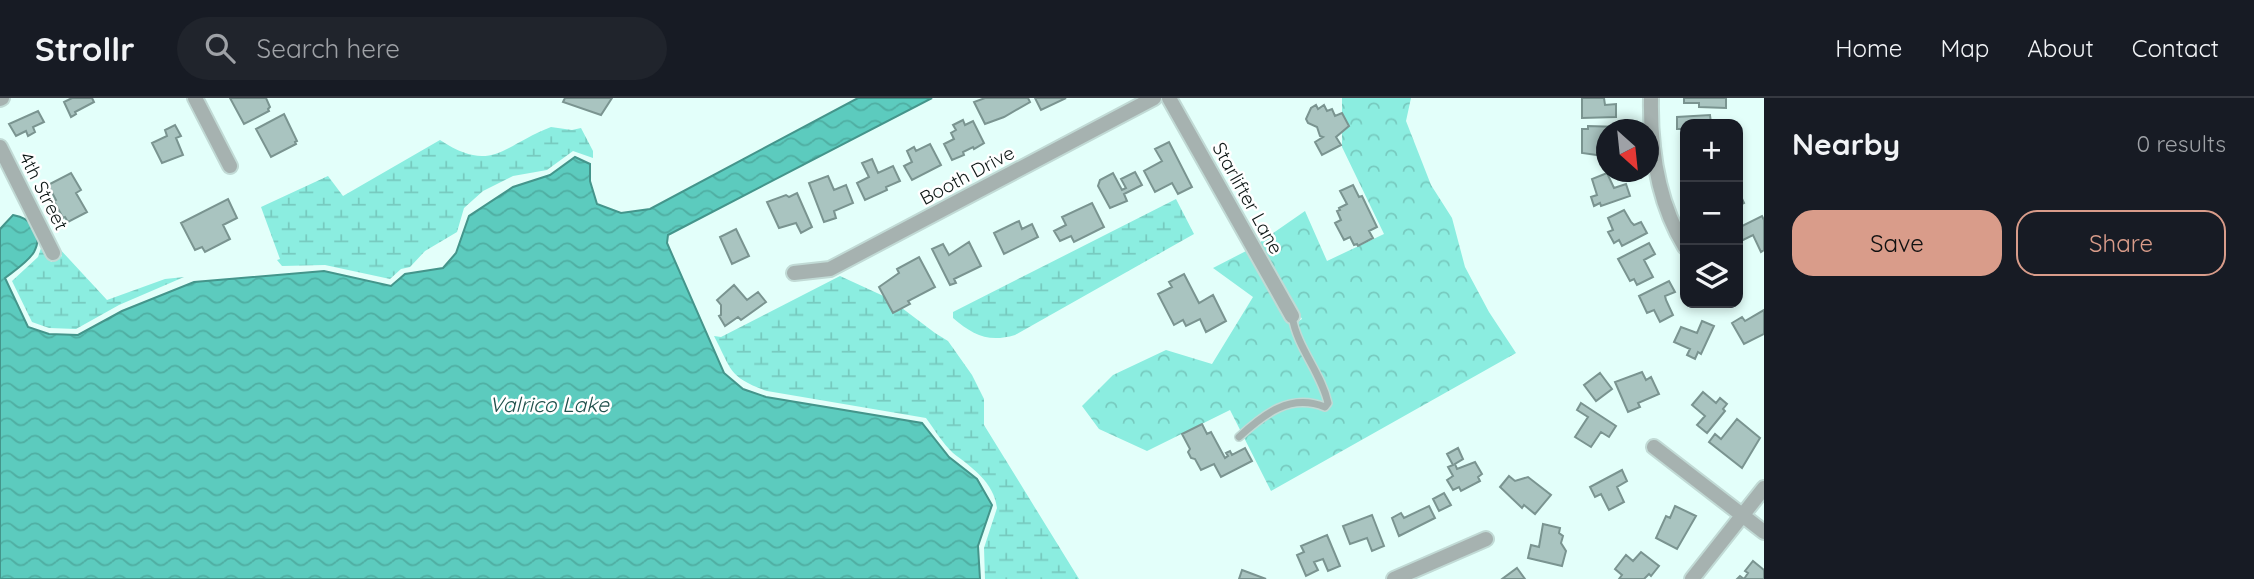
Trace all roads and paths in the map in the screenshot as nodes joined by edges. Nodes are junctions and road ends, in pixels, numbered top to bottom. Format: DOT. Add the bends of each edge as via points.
graph roads {
  1 [pos="195,98"];
  2 [pos="1154,98"];
  3 [pos="1169,98"];
  4 [pos="1651,98"];
  5 [pos="0,147"];
  6 [pos="230,166"];
  7 [pos="1684,245"];
  8 [pos="53,253"];
  9 [pos="794,273"];
  10 [pos="1292,316"];
  11 [pos="1239,437"];
  12 [pos="1654,447"];
  13 [pos="1764,488"];
  14 [pos="1743,514"];
  15 [pos="1764,532"];
  16 [pos="1486,539"];
  17 [pos="1394,579"];
  18 [pos="1692,579"];
  1 -- 6 [label="street"];
  2 -- 9 [label="street, Booth Drive" via="830,269"];
  3 -- 10 [label="street, Starlifter Lane"];
  4 -- 7 [label="street" via="1650,131 1660,189"];
  5 -- 8 [label="street, 4th Street"];
  10 -- 11 [label="lane" via="1294,331 1324,386 1328,403 1325,407 1310,401 1280,406"];
  12 -- 14 [label="street"];
  13 -- 14 [label="street"];
  14 -- 15 [label="street"];
  14 -- 18 [label="street"];
  16 -- 17 [label="street"];
}
